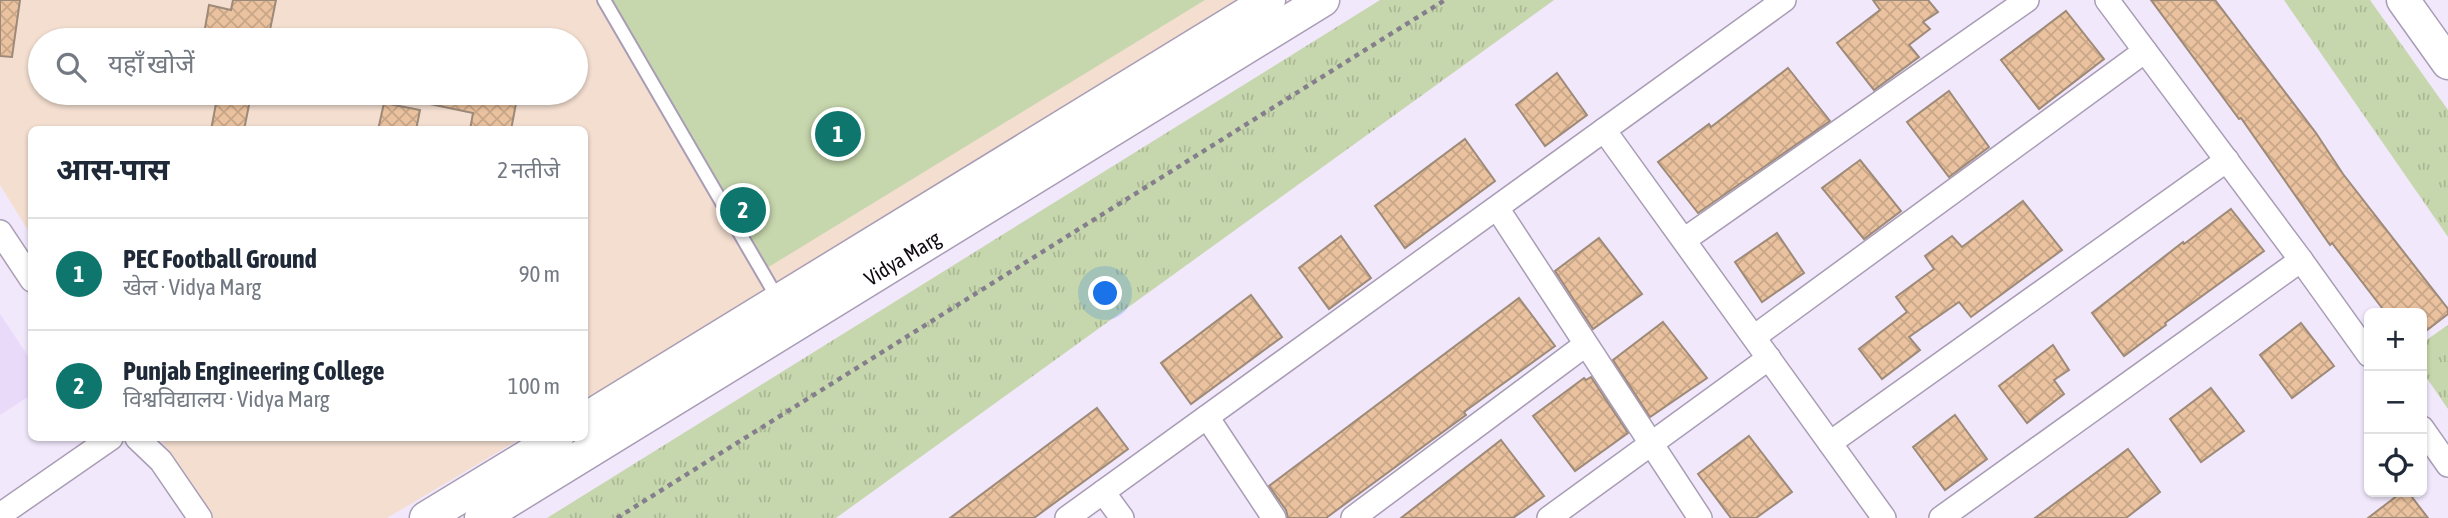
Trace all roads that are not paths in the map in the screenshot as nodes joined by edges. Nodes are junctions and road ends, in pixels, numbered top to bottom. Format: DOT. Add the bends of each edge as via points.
graph roads {
  1 [pos="604,0"];
  2 [pos="1269,0"];
  3 [pos="1324,0"];
  4 [pos="1784,0"];
  5 [pos="2027,0"];
  6 [pos="2107,0"];
  7 [pos="2403,0"];
  8 [pos="2145,51"];
  9 [pos="2448,62"];
  10 [pos="1604,130"];
  11 [pos="2227,160"];
  12 [pos="1497,208"];
  13 [pos="0,232"];
  14 [pos="1684,240"];
  15 [pos="2301,260"];
  16 [pos="28,274"];
  17 [pos="779,301"];
  18 [pos="1754,337"];
  19 [pos="1585,345"];
  20 [pos="2364,348"];
  21 [pos="1769,358"];
  22 [pos="1207,417"];
  23 [pos="588,418"];
  24 [pos="2426,434"];
  25 [pos="107,441"];
  26 [pos="140,441"];
  27 [pos="551,441"];
  28 [pos="1830,443"];
  29 [pos="1650,444"];
  30 [pos="2448,465"];
  31 [pos="1103,492"];
  32 [pos="0,515"];
  33 [pos="200,518"];
  34 [pos="426,518"];
  35 [pos="481,518"];
  36 [pos="1067,518"];
  37 [pos="1122,518"];
  38 [pos="1274,518"];
  39 [pos="1353,518"];
  40 [pos="1549,518"];
  41 [pos="1700,518"];
  42 [pos="1884,518"];
  43 [pos="1941,518"];
  1 -- 17 [label="lane"];
  2 -- 17 [label="main road, Vidya Marg"];
  3 -- 35 [label="main road, Vidya Marg"];
  4 -- 10 [label="street"];
  5 -- 14 [label="street"];
  6 -- 8 [label="street"];
  7 -- 9 [label="main road"];
  8 -- 11 [label="street"];
  8 -- 18 [label="street"];
  10 -- 12 [label="street"];
  10 -- 14 [label="street"];
  11 -- 15 [label="street"];
  11 -- 28 [label="street"];
  12 -- 19 [label="street"];
  12 -- 22 [label="street"];
  13 -- 16 [label="street"];
  14 -- 18 [label="street"];
  15 -- 20 [label="street"];
  15 -- 43 [label="street"];
  17 -- 23 [label="main road, Vidya Marg"];
  18 -- 21 [label="street"];
  19 -- 29 [label="street"];
  19 -- 39 [label="street"];
  21 -- 28 [label="street"];
  21 -- 29 [label="street"];
  22 -- 31 [label="street"];
  22 -- 38 [label="street"];
  24 -- 30 [label="street"];
  25 -- 32 [label="street"];
  26 -- 33 [label="street"];
  27 -- 34 [label="main road"];
  28 -- 42 [label="street"];
  29 -- 40 [label="street"];
  29 -- 41 [label="street"];
  31 -- 36 [label="street"];
  31 -- 37 [label="street"];
}
